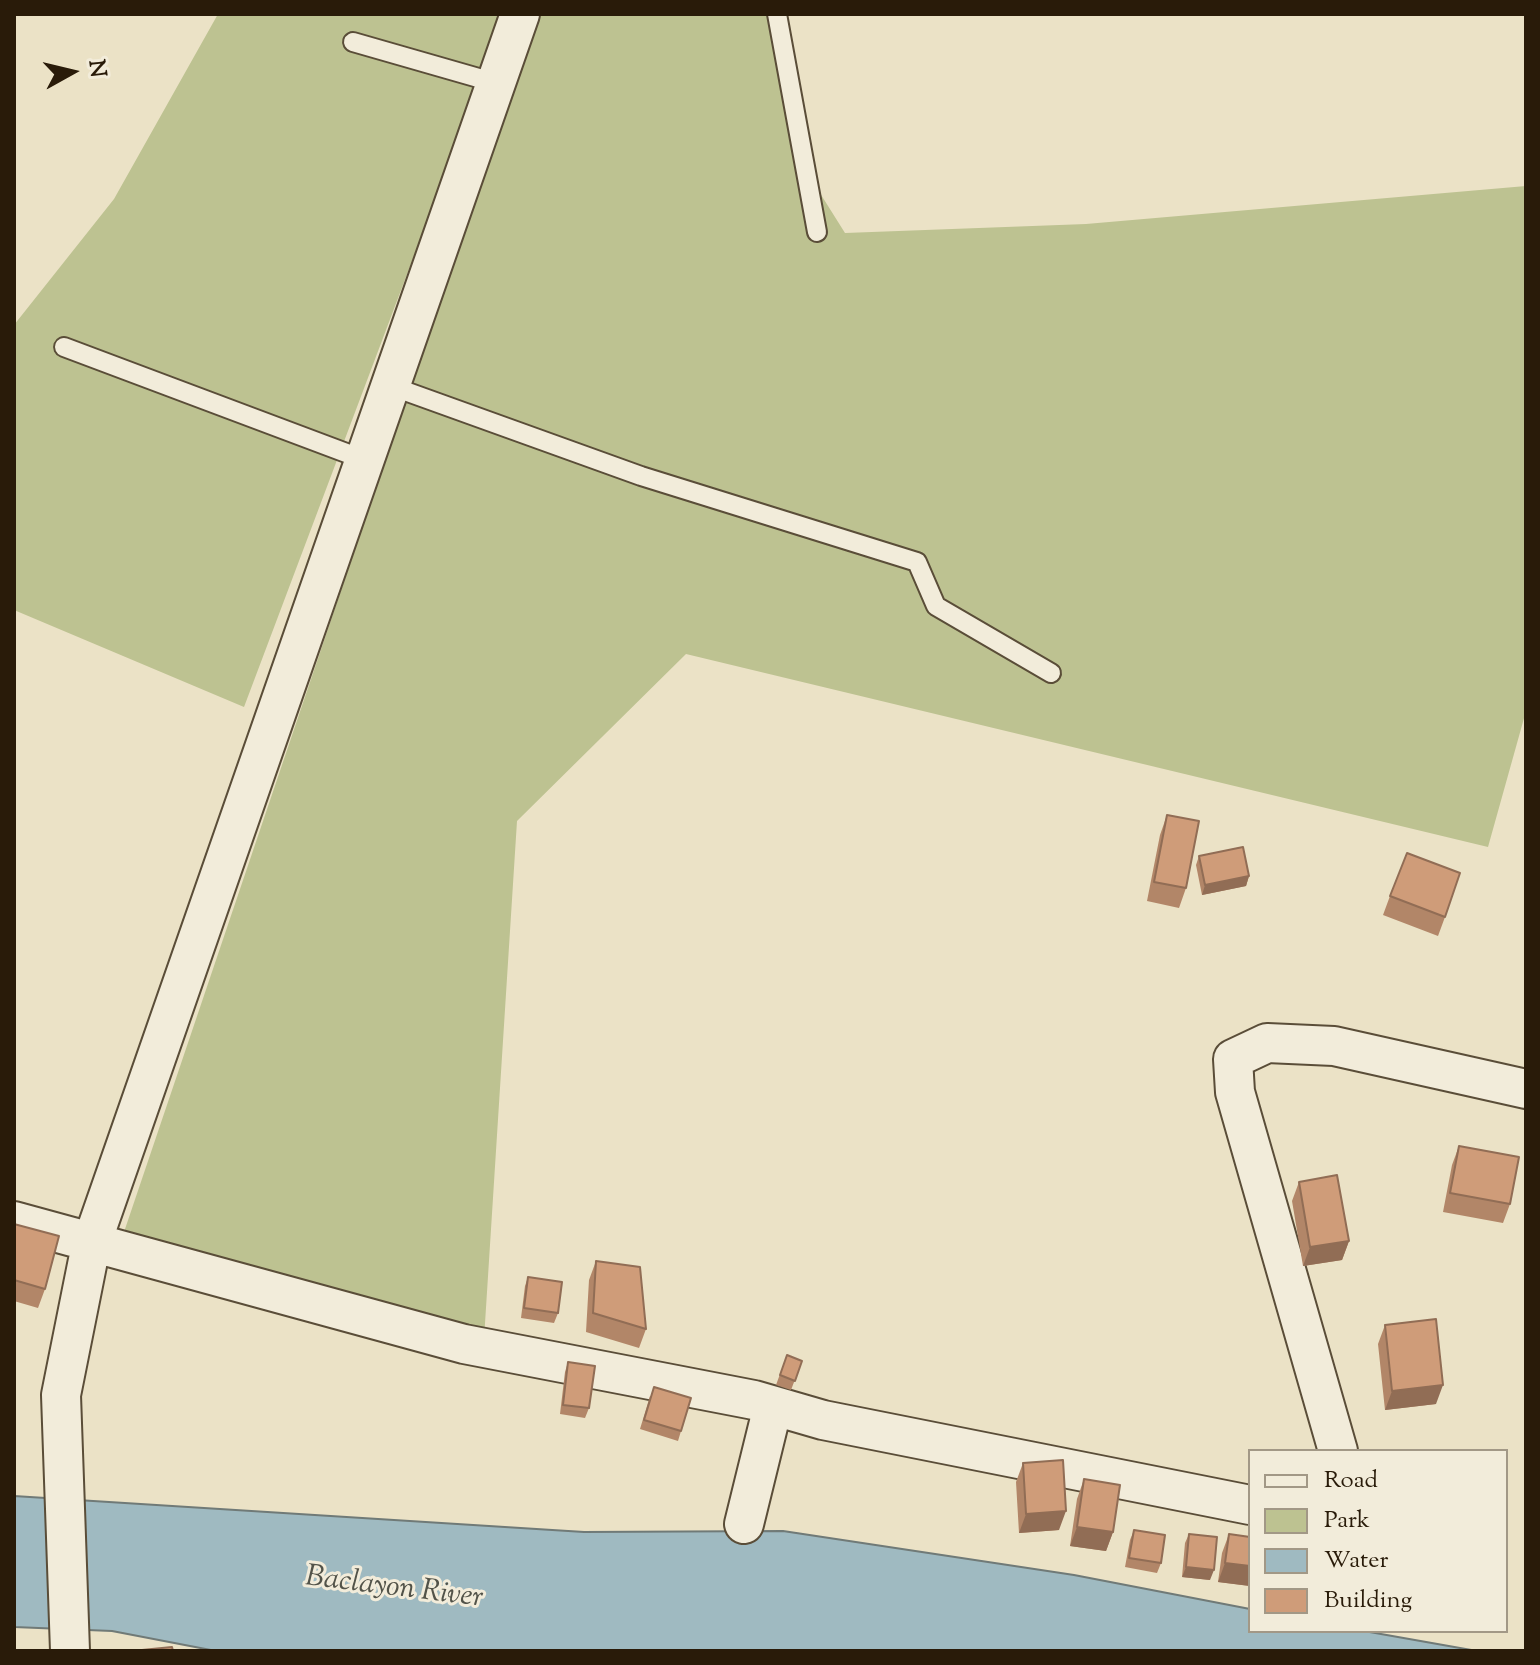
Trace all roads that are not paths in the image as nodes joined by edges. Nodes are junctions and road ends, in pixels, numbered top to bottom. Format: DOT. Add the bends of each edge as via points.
graph roads {
  1 [pos="520,14"];
  2 [pos="777,14"];
  3 [pos="353,42"];
  4 [pos="496,83"];
  5 [pos="817,232"];
  6 [pos="64,347"];
  7 [pos="391,386"];
  8 [pos="365,460"];
  9 [pos="1051,673"];
  10 [pos="1526,1089"];
  11 [pos="14,1221"];
  12 [pos="91,1245"];
  13 [pos="773,1406"];
  14 [pos="1337,1449"];
  15 [pos="1248,1505"];
  16 [pos="744,1524"];
  17 [pos="70,1651"];
  1 -- 4 [label="street"];
  2 -- 5 [label="lane"];
  3 -- 4 [label="lane"];
  4 -- 7 [label="street"];
  6 -- 8 [label="lane"];
  7 -- 8 [label="street"];
  7 -- 9 [label="lane" via="641,476 917,562 936,606"];
  8 -- 12 [label="street"];
  10 -- 14 [label="street" via="1334,1046 1267,1043 1233,1059 1235,1092"];
  11 -- 12 [label="street"];
  12 -- 13 [label="street" via="464,1344"];
  12 -- 17 [label="street" via="61,1395"];
  13 -- 15 [label="street"];
  13 -- 16 [label="street"];
}
